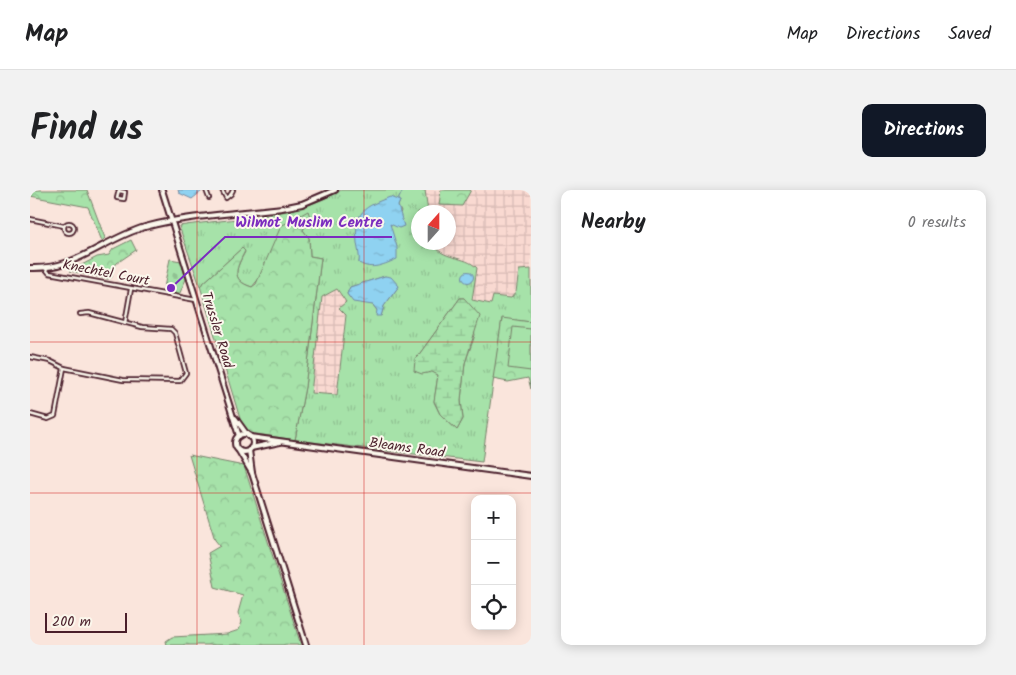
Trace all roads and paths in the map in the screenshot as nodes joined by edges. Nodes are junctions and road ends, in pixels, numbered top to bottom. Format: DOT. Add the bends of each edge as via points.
graph roads {
  1 [pos="162,190"];
  2 [pos="206,190"];
  3 [pos="222,190"];
  4 [pos="233,190"];
  5 [pos="335,190"];
  6 [pos="209,198"];
  7 [pos="30,219"];
  8 [pos="172,222"];
  9 [pos="64,226"];
  10 [pos="30,268"];
  11 [pos="45,268"];
  12 [pos="131,289"];
  13 [pos="196,300"];
  14 [pos="80,314"];
  15 [pos="125,323"];
  16 [pos="30,357"];
  17 [pos="64,368"];
  18 [pos="30,414"];
  19 [pos="235,418"];
  20 [pos="240,436"];
  21 [pos="249,437"];
  22 [pos="280,442"];
  23 [pos="250,449"];
  24 [pos="238,450"];
  25 [pos="252,473"];
  26 [pos="531,476"];
  27 [pos="306,645"];
  1 -- 8 [label="main road, Trussler Road"];
  2 -- 6 [label="street"];
  3 -- 4 [label="street" via="226,198"];
  5 -- 8 [label="main road" via="302,204 282,208"];
  7 -- 9 [label="street"];
  8 -- 11 [label="main road" via="141,228 82,258"];
  8 -- 13 [label="main road, Trussler Road"];
  9 -- 9 [label="street" via="67,233 74,230 71,223"];
  10 -- 11 [label="main road"];
  11 -- 12 [label="street, Knechtel Court" via="49,272"];
  12 -- 13 [label="street, Knechtel Court"];
  12 -- 15 [label="street"];
  13 -- 19 [label="main road, Trussler Road"];
  14 -- 15 [label="street"];
  15 -- 17 [label="street" via="173,330 186,373 184,379 123,380"];
  16 -- 17 [label="street"];
  17 -- 18 [label="street" via="55,416 48,419"];
  19 -- 20 [label="main road, Trussler Road"];
  19 -- 21 [label="main road, Trussler Road"];
  20 -- 21 [label="main road"];
  20 -- 24 [label="main road" via="235,443"];
  21 -- 22 [label="main road, Bleams Road"];
  21 -- 23 [label="main road"];
  22 -- 23 [label="main road, Bleams Road"];
  22 -- 26 [label="main road, Bleams Road"];
  23 -- 24 [label="main road"];
  23 -- 25 [label="main road"];
  24 -- 25 [label="main road"];
  25 -- 27 [label="main road"];
}
